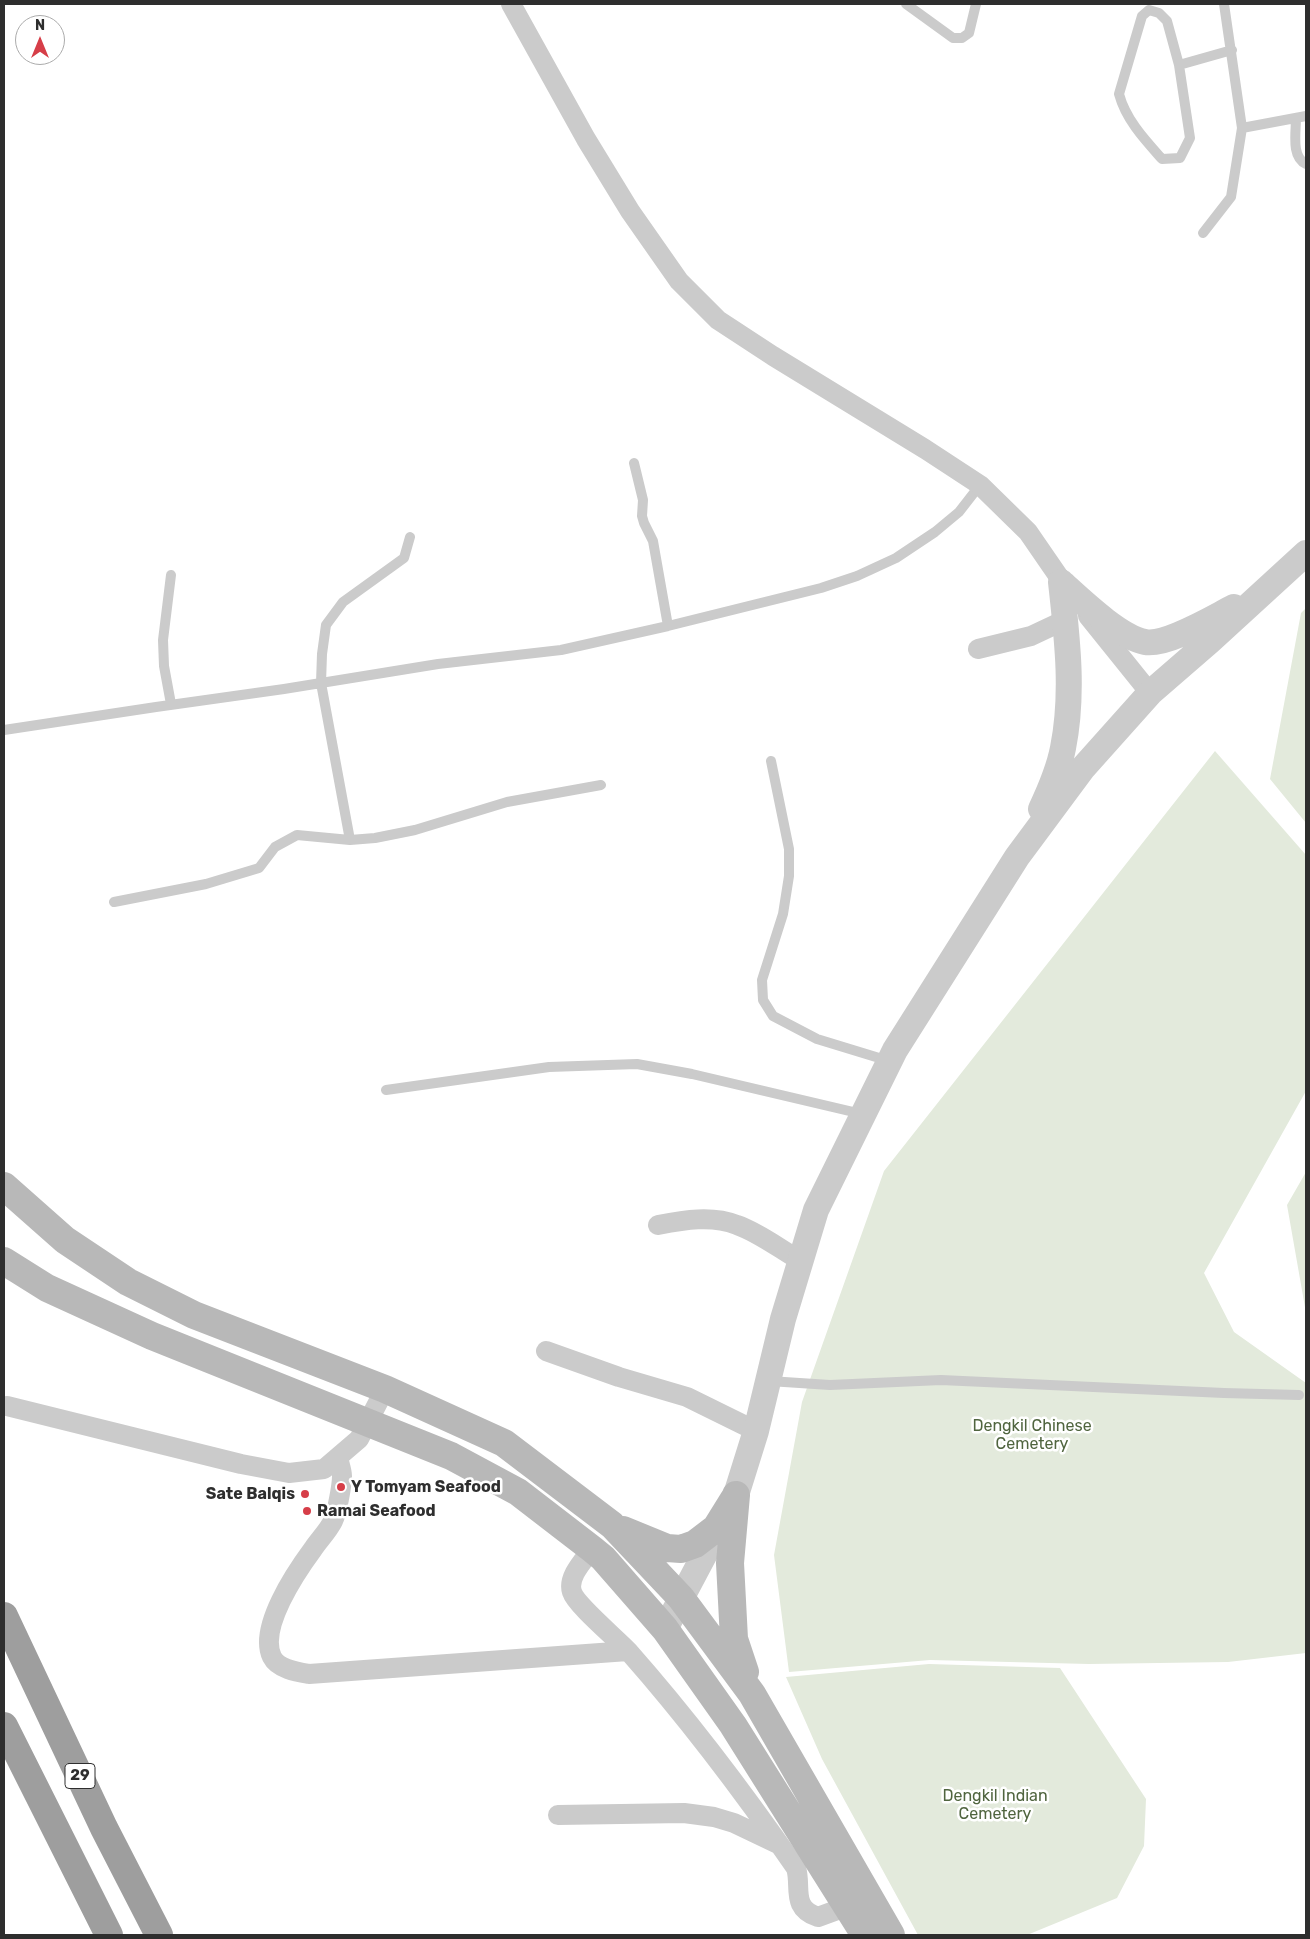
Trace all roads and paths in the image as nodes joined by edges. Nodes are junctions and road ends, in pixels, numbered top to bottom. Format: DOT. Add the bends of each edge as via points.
graph roads {
  1 [pos="511,4"];
  2 [pos="906,4"];
  3 [pos="976,4"];
  4 [pos="1224,4"];
  5 [pos="1232,50"];
  6 [pos="1179,65"];
  7 [pos="1301,117"];
  8 [pos="1242,128"];
  9 [pos="1306,164"];
  10 [pos="1203,233"];
  11 [pos="634,463"];
  12 [pos="980,485"];
  13 [pos="410,537"];
  14 [pos="1306,553"];
  15 [pos="171,575"];
  16 [pos="1061,582"];
  17 [pos="1260,595"];
  18 [pos="1065,620"];
  19 [pos="668,626"];
  20 [pos="978,649"];
  21 [pos="321,683"];
  22 [pos="1150,693"];
  23 [pos="171,704"];
  24 [pos="4,730"];
  25 [pos="771,761"];
  26 [pos="600,785"];
  27 [pos="350,840"];
  28 [pos="1017,857"];
  29 [pos="114,902"];
  30 [pos="890,1061"];
  31 [pos="386,1090"];
  32 [pos="863,1114"];
  33 [pos="4,1186"];
  34 [pos="658,1225"];
  35 [pos="4,1261"];
  36 [pos="801,1262"];
  37 [pos="546,1351"];
  38 [pos="768,1381"];
  39 [pos="384,1389"];
  40 [pos="1299,1395"];
  41 [pos="7,1406"];
  42 [pos="369,1422"];
  43 [pos="756,1431"];
  44 [pos="338,1457"];
  45 [pos="736,1495"];
  46 [pos="612,1526"];
  47 [pos="592,1549"];
  48 [pos="681,1598"];
  49 [pos="4,1616"];
  50 [pos="665,1629"];
  51 [pos="628,1651"];
  52 [pos="752,1694"];
  53 [pos="4,1726"];
  54 [pos="558,1815"];
  55 [pos="780,1845"];
  56 [pos="118,1856"];
  57 [pos="798,1875"];
  58 [pos="829,1878"];
  59 [pos="87,1894"];
  60 [pos="848,1906"];
  61 [pos="109,1935"];
  62 [pos="115,1935"];
  63 [pos="158,1935"];
  64 [pos="170,1935"];
  65 [pos="865,1935"];
  66 [pos="891,1935"];
  1 -- 12 [label="street" via="630,211 679,281 718,320"];
  2 -- 3 [label="lane" via="953,38 962,38 969,33"];
  4 -- 5 [label="lane"];
  5 -- 6 [label="lane"];
  5 -- 8 [label="lane"];
  6 -- 6 [label="lane" via="1190,138 1180,158 1162,159 1140,134 1119,94 1142,16 1150,10 1167,21"];
  7 -- 8 [label="lane"];
  7 -- 9 [label="lane" via="1296,155"];
  8 -- 10 [label="lane" via="1231,197"];
  11 -- 19 [label="lane" via="643,500 642,516 653,541"];
  12 -- 16 [label="street" via="1028,532"];
  12 -- 19 [label="lane" via="959,512 935,532 896,558 857,576"];
  13 -- 21 [label="lane" via="404,558 343,602 326,625"];
  14 -- 17 [label="street"];
  15 -- 23 [label="lane" via="163,640"];
  16 -- 17 [label="street" via="1121,631 1146,642 1170,639"];
  16 -- 18 [label="street"];
  16 -- 22 [label="street"];
  17 -- 22 [label="street"];
  18 -- 20 [label="street" via="1031,636"];
  18 -- 28 [label="street" via="1069,669 1063,749 1051,786"];
  19 -- 21 [label="lane" via="561,650 438,664"];
  21 -- 23 [label="lane"];
  21 -- 27 [label="lane"];
  22 -- 28 [label="street" via="1083,768"];
  23 -- 24 [label="lane"];
  25 -- 30 [label="lane" via="789,850 789,876 782,914 762,980 763,1000 773,1016 818,1039"];
  26 -- 27 [label="lane" via="508,802 415,830"];
  27 -- 29 [label="lane" via="297,835 275,847 259,868 206,884"];
  28 -- 30 [label="street"];
  30 -- 32 [label="street"];
  31 -- 32 [label="lane" via="549,1067 637,1064"];
  32 -- 36 [label="street" via="816,1210"];
  33 -- 39 [label="main road" via="65,1240 128,1282 194,1315"];
  34 -- 36 [label="street" via="701,1219 737,1225"];
  35 -- 42 [label="main road" via="47,1288 152,1336"];
  36 -- 38 [label="street"];
  37 -- 43 [label="street" via="619,1378 687,1397"];
  38 -- 40 [label="lane" via="830,1385 941,1380"];
  38 -- 43 [label="street"];
  39 -- 42 [label="street"];
  39 -- 46 [label="main road" via="504,1443"];
  41 -- 44 [label="street" via="289,1473 324,1469"];
  42 -- 44 [label="street" via="359,1439"];
  42 -- 47 [label="main road" via="450,1456 518,1492"];
  43 -- 45 [label="street"];
  44 -- 51 [label="street" via="342,1476 333,1520 278,1605 270,1630 272,1658 282,1666 309,1674"];
  45 -- 46 [label="main road" via="716,1528 695,1544 681,1549 667,1548"];
  45 -- 48 [label="street"];
  45 -- 52 [label="main road" via="730,1563 734,1639"];
  46 -- 48 [label="main road"];
  47 -- 50 [label="main road"];
  47 -- 51 [label="street" via="571,1581 572,1593"];
  48 -- 50 [label="street"];
  48 -- 52 [label="main road"];
  49 -- 56 [label="highway, 29"];
  50 -- 58 [label="main road" via="733,1725"];
  51 -- 55 [label="street" via="718,1760"];
  52 -- 66 [label="main road"];
  53 -- 59 [label="highway"];
  54 -- 55 [label="street" via="684,1813 714,1817"];
  55 -- 57 [label="street"];
  56 -- 63 [label="highway, 29"];
  56 -- 64 [label="highway"];
  57 -- 58 [label="street" via="804,1872"];
  57 -- 60 [label="street" via="800,1900 812,1915 818,1917"];
  58 -- 60 [label="main road"];
  59 -- 61 [label="highway"];
  59 -- 62 [label="highway"];
  60 -- 65 [label="main road"];
}
